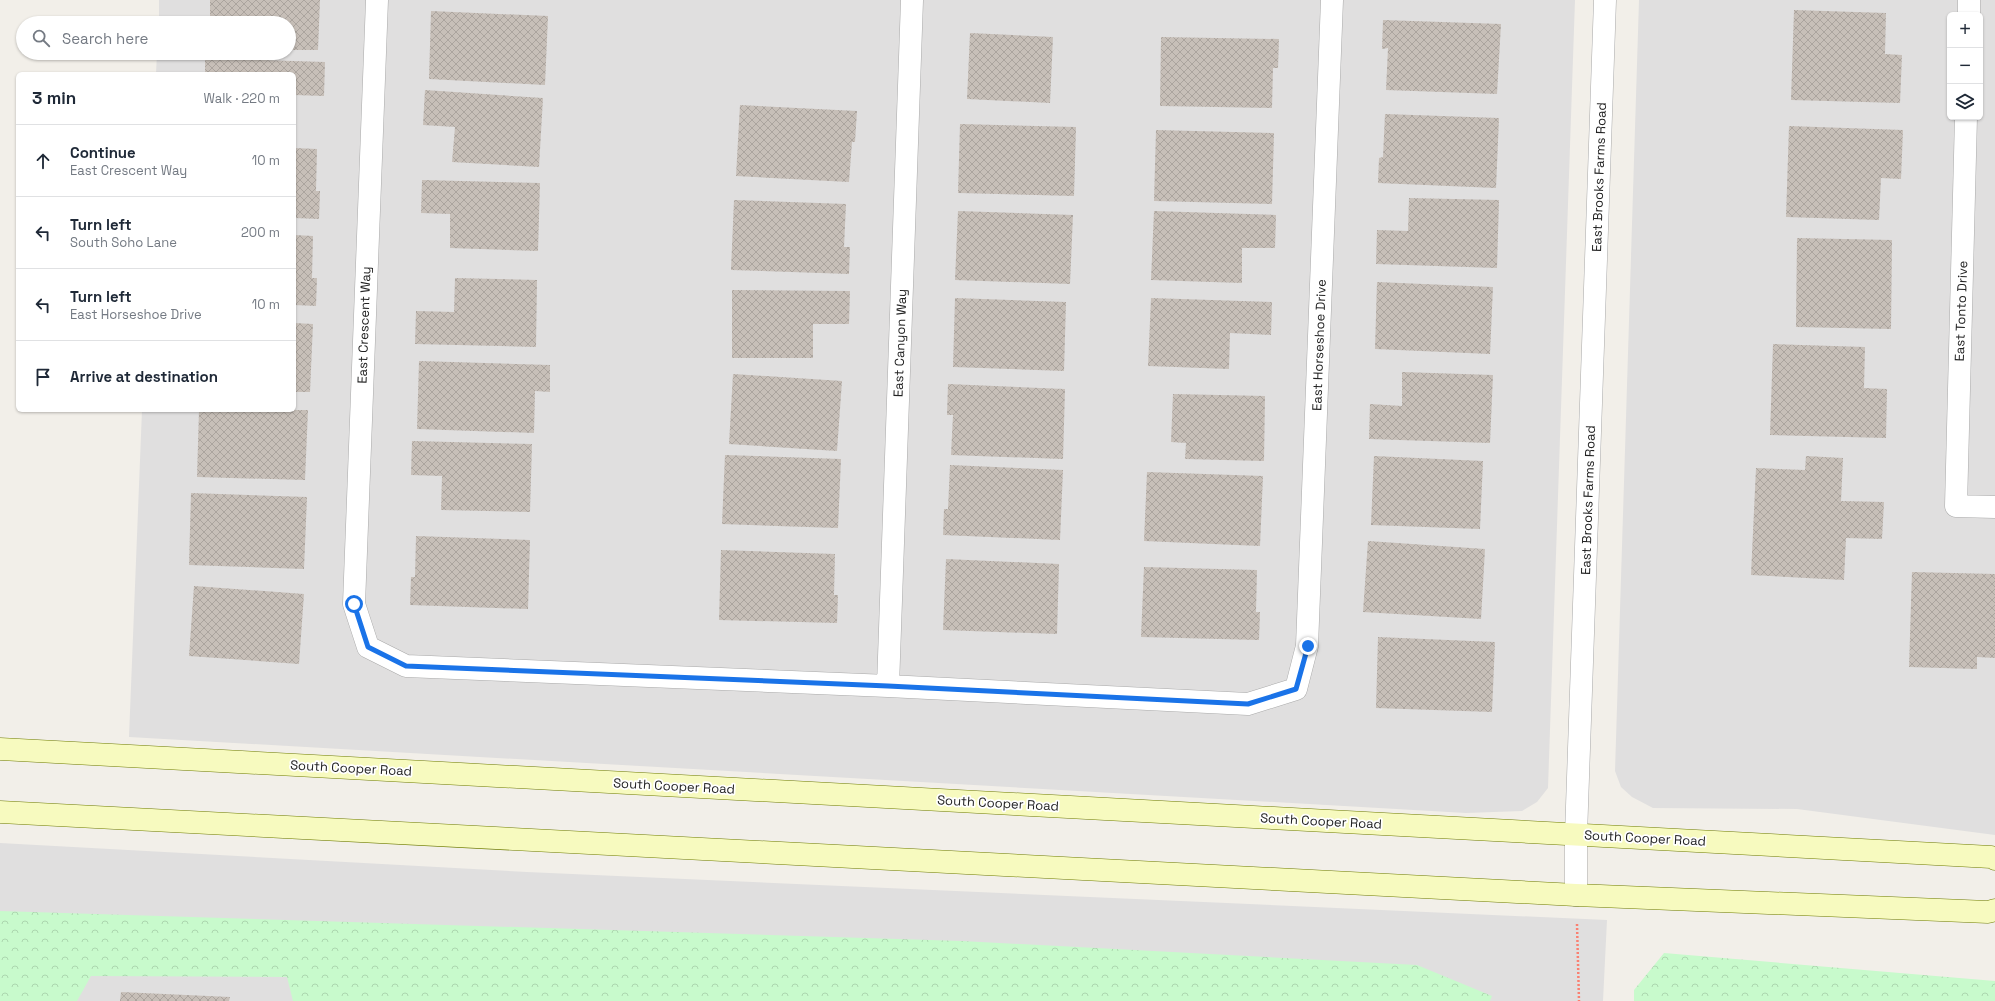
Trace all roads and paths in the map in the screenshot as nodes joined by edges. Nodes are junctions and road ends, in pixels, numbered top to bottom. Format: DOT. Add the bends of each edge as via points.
graph roads {
  1 [pos="377,0"];
  2 [pos="912,0"];
  3 [pos="1332,0"];
  4 [pos="1605,0"];
  5 [pos="1970,0"];
  6 [pos="1969,12"];
  7 [pos="1966,120"];
  8 [pos="1995,507"];
  9 [pos="888,686"];
  10 [pos="0,749"];
  11 [pos="0,812"];
  12 [pos="1576,835"];
  13 [pos="1995,859"];
  14 [pos="1576,895"];
  15 [pos="1995,910"];
  16 [pos="1579,1001"];
  1 -- 9 [label="street, East Crescent Way" via="354,604 368,647 406,666"];
  2 -- 9 [label="street, East Canyon Way"];
  3 -- 9 [label="street, East Horseshoe Drive" via="1308,646 1296,689 1248,704"];
  4 -- 12 [label="street, East Brooks Farms Road"];
  5 -- 6 [label="street"];
  7 -- 8 [label="street, East Tonto Drive" via="1956,506"];
  10 -- 12 [label="main road, South Cooper Road"];
  11 -- 14 [label="main road"];
  12 -- 13 [label="main road, South Cooper Road"];
  12 -- 14 [label="street, East Brooks Farms Road"];
  14 -- 15 [label="main road" via="1988,912"];
  14 -- 16 [label="path"];
}
